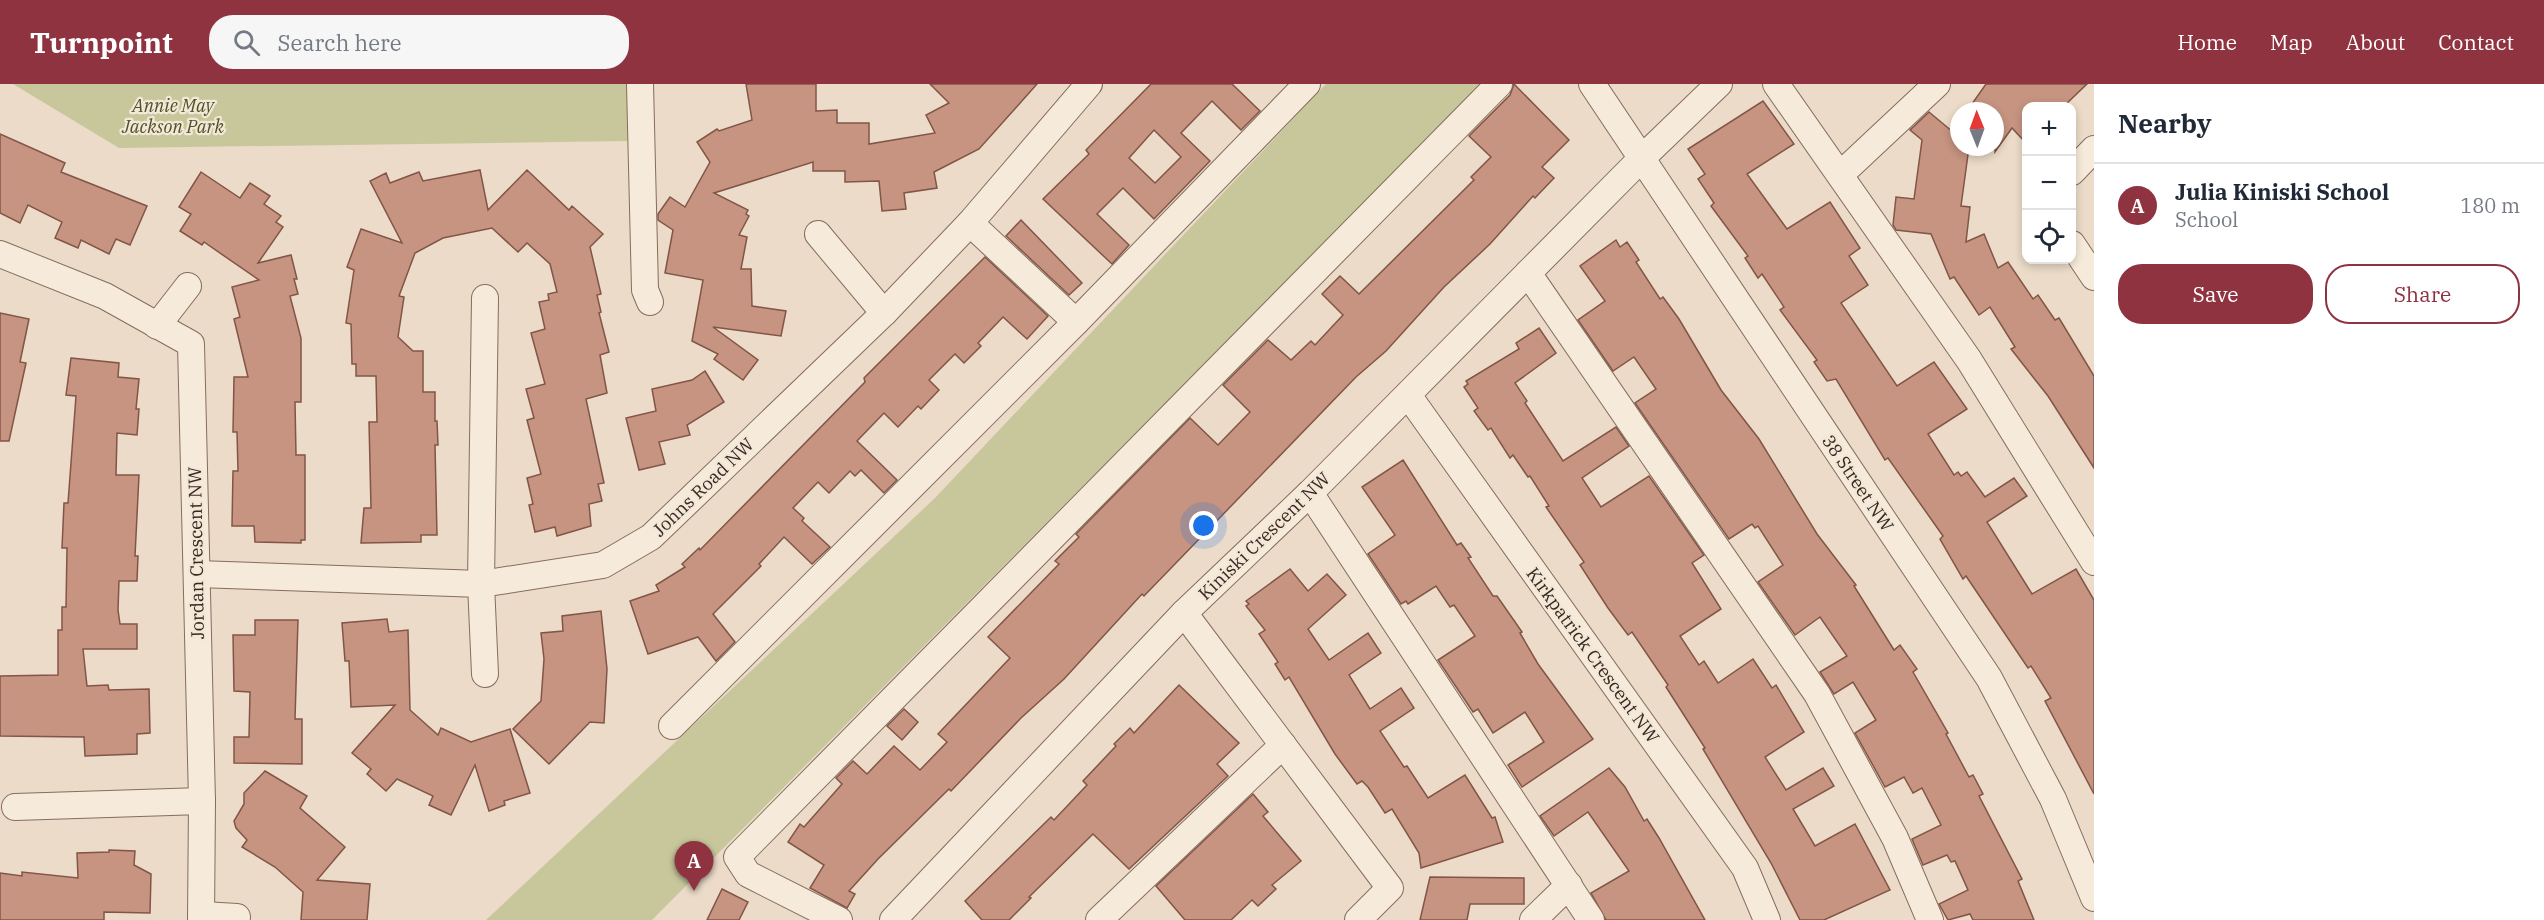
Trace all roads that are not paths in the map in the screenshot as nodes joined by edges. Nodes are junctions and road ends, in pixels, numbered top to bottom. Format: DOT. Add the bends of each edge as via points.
graph roads {
  1 [pos="640,84"];
  2 [pos="1089,84"];
  3 [pos="1307,84"];
  4 [pos="1499,84"];
  5 [pos="1592,84"];
  6 [pos="1719,84"];
  7 [pos="1776,84"];
  8 [pos="1937,84"];
  9 [pos="2094,149"];
  10 [pos="1641,159"];
  11 [pos="2076,168"];
  12 [pos="1841,174"];
  13 [pos="970,223"];
  14 [pos="818,234"];
  15 [pos="2076,250"];
  16 [pos="0,254"];
  17 [pos="1528,273"];
  18 [pos="2094,277"];
  19 [pos="188,286"];
  20 [pos="485,298"];
  21 [pos="650,302"];
  22 [pos="884,313"];
  23 [pos="1077,322"];
  24 [pos="157,326"];
  25 [pos="1407,396"];
  26 [pos="1310,493"];
  27 [pos="2094,562"];
  28 [pos="197,574"];
  29 [pos="481,584"];
  30 [pos="1184,613"];
  31 [pos="485,674"];
  32 [pos="672,726"];
  33 [pos="1283,745"];
  34 [pos="202,801"];
  35 [pos="15,807"];
  36 [pos="1569,885"];
  37 [pos="2094,898"];
  38 [pos="202,917"];
  39 [pos="237,917"];
  40 [pos="839,920"];
  41 [pos="893,920"];
  42 [pos="1099,920"];
  43 [pos="1358,920"];
  44 [pos="1533,920"];
  45 [pos="1591,920"];
  46 [pos="1767,920"];
  47 [pos="1930,920"];
  1 -- 21 [label="street" via="645,290"];
  2 -- 13 [label="street, Johns Road NW"];
  3 -- 23 [label="street"];
  4 -- 40 [label="street" via="737,856 748,874"];
  5 -- 10 [label="street, 38 Street NW"];
  6 -- 10 [label="street, Kiniski Crescent NW"];
  7 -- 12 [label="street"];
  8 -- 12 [label="street"];
  9 -- 11 [label="street"];
  10 -- 17 [label="street, Kiniski Crescent NW"];
  10 -- 37 [label="street, 38 Street NW" via="1989,678 2053,799"];
  12 -- 27 [label="street" via="1969,360"];
  13 -- 22 [label="street, Johns Road NW"];
  13 -- 23 [label="street"];
  14 -- 22 [label="street"];
  15 -- 18 [label="street"];
  16 -- 24 [label="street, Jordan Crescent NW" via="105,296"];
  17 -- 25 [label="street, Kiniski Crescent NW"];
  17 -- 47 [label="street" via="1817,694 1895,838"];
  19 -- 24 [label="street"];
  20 -- 29 [label="street"];
  22 -- 29 [label="street, Johns Road NW" via="651,537 603,565"];
  23 -- 32 [label="street"];
  24 -- 28 [label="street, Jordan Crescent NW" via="191,344"];
  25 -- 26 [label="street, Kiniski Crescent NW"];
  25 -- 46 [label="street, Kirkpatrick Crescent NW" via="1745,868"];
  26 -- 30 [label="street, Kiniski Crescent NW"];
  26 -- 36 [label="street"];
  28 -- 29 [label="street, Johns Road NW"];
  28 -- 34 [label="street, Jordan Crescent NW"];
  29 -- 31 [label="street"];
  30 -- 33 [label="street"];
  30 -- 41 [label="street, Kiniski Crescent NW"];
  33 -- 42 [label="street"];
  33 -- 43 [label="street" via="1390,888"];
  34 -- 35 [label="street"];
  34 -- 38 [label="street, Jordan Crescent NW"];
  36 -- 44 [label="street"];
  36 -- 45 [label="street"];
  38 -- 39 [label="street, Jordan Crescent NW"];
}
